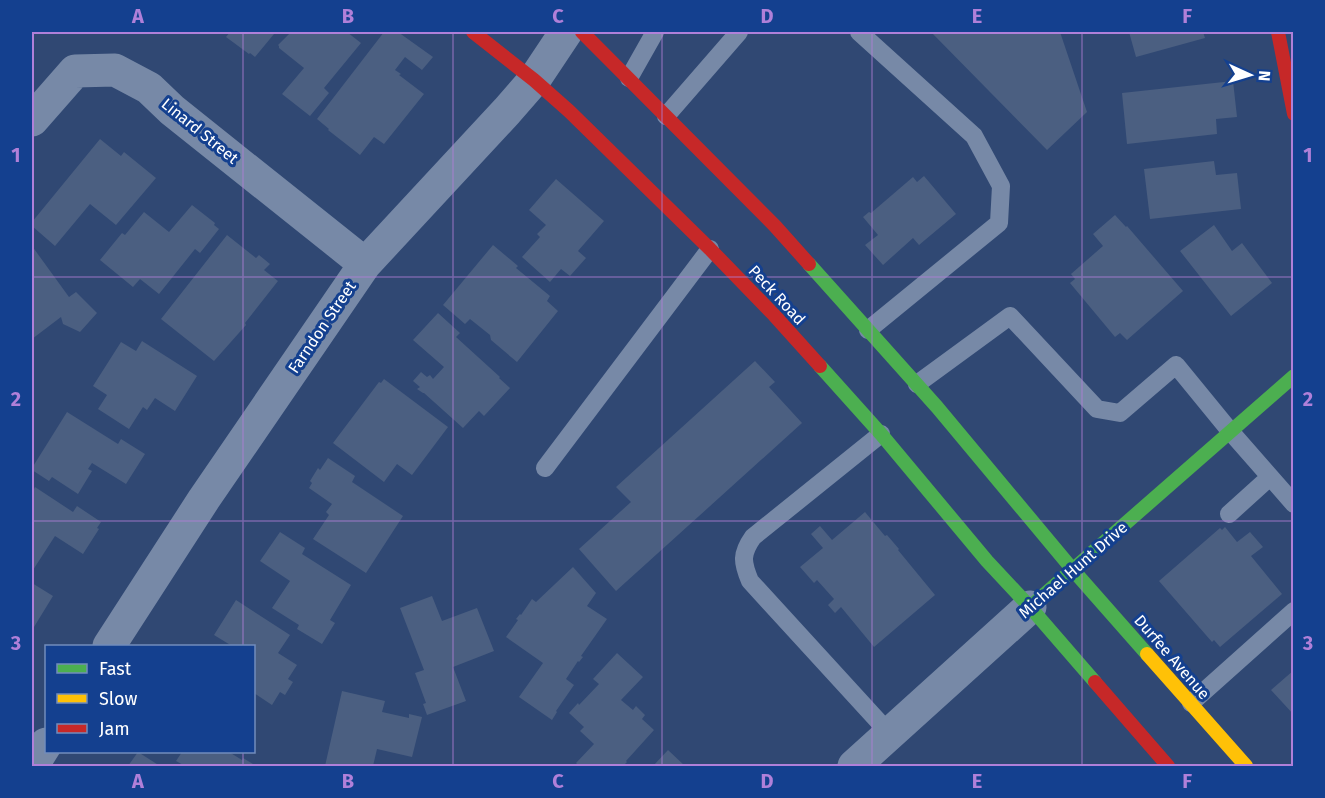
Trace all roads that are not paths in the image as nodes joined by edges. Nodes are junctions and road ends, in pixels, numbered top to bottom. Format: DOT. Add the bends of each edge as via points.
graph roads {
  1 [pos="473,32"];
  2 [pos="566,32"];
  3 [pos="582,32"];
  4 [pos="655,32"];
  5 [pos="739,32"];
  6 [pos="859,32"];
  7 [pos="1278,32"];
  8 [pos="629,78"];
  9 [pos="534,80"];
  10 [pos="1293,114"];
  11 [pos="666,116"];
  12 [pos="32,120"];
  13 [pos="710,249"];
  14 [pos="365,264"];
  15 [pos="868,330"];
  16 [pos="1293,376"];
  17 [pos="917,384"];
  18 [pos="1230,431"];
  19 [pos="881,434"];
  20 [pos="545,468"];
  21 [pos="1270,477"];
  22 [pos="1293,504"];
  23 [pos="1228,514"];
  24 [pos="1073,570"];
  25 [pos="1030,607"];
  26 [pos="1293,611"];
  27 [pos="110,645"];
  28 [pos="1191,704"];
  29 [pos="890,734"];
  30 [pos="45,746"];
  31 [pos="32,766"];
  32 [pos="854,766"];
  33 [pos="1168,766"];
  34 [pos="1246,766"];
  1 -- 9 [label="main road, Peck Road"];
  2 -- 9 [label="street, Farndon Street"];
  3 -- 8 [label="main road"];
  4 -- 8 [label="lane"];
  5 -- 11 [label="lane"];
  6 -- 15 [label="lane" via="974,136 1001,186 999,223"];
  7 -- 10 [label="main road"];
  8 -- 11 [label="main road"];
  9 -- 13 [label="main road, Peck Road"];
  9 -- 14 [label="street, Farndon Street"];
  11 -- 15 [label="main road" via="775,226"];
  12 -- 14 [label="street, Linard Street" via="75,71 115,70 149,88"];
  13 -- 19 [label="main road, Peck Road"];
  13 -- 20 [label="lane"];
  14 -- 27 [label="street, Farndon Street"];
  15 -- 17 [label="main road"];
  16 -- 18 [label="main road, Michael Hunt Drive"];
  17 -- 18 [label="lane" via="1010,316 1097,409 1120,413 1176,365"];
  17 -- 24 [label="main road"];
  18 -- 21 [label="lane"];
  18 -- 24 [label="main road, Michael Hunt Drive"];
  19 -- 25 [label="main road, Peck Road"];
  19 -- 29 [label="lane" via="753,537 745,548 743,564 750,580"];
  21 -- 22 [label="lane"];
  21 -- 23 [label="lane"];
  24 -- 25 [label="main road, Michael Hunt Drive"];
  24 -- 28 [label="main road, Durfee Avenue"];
  25 -- 29 [label="street, Michael Hunt Drive"];
  25 -- 33 [label="main road"];
  26 -- 28 [label="lane"];
  28 -- 34 [label="main road, Durfee Avenue"];
  29 -- 32 [label="street, Michael Hunt Drive"];
  30 -- 31 [label="street"];
}
